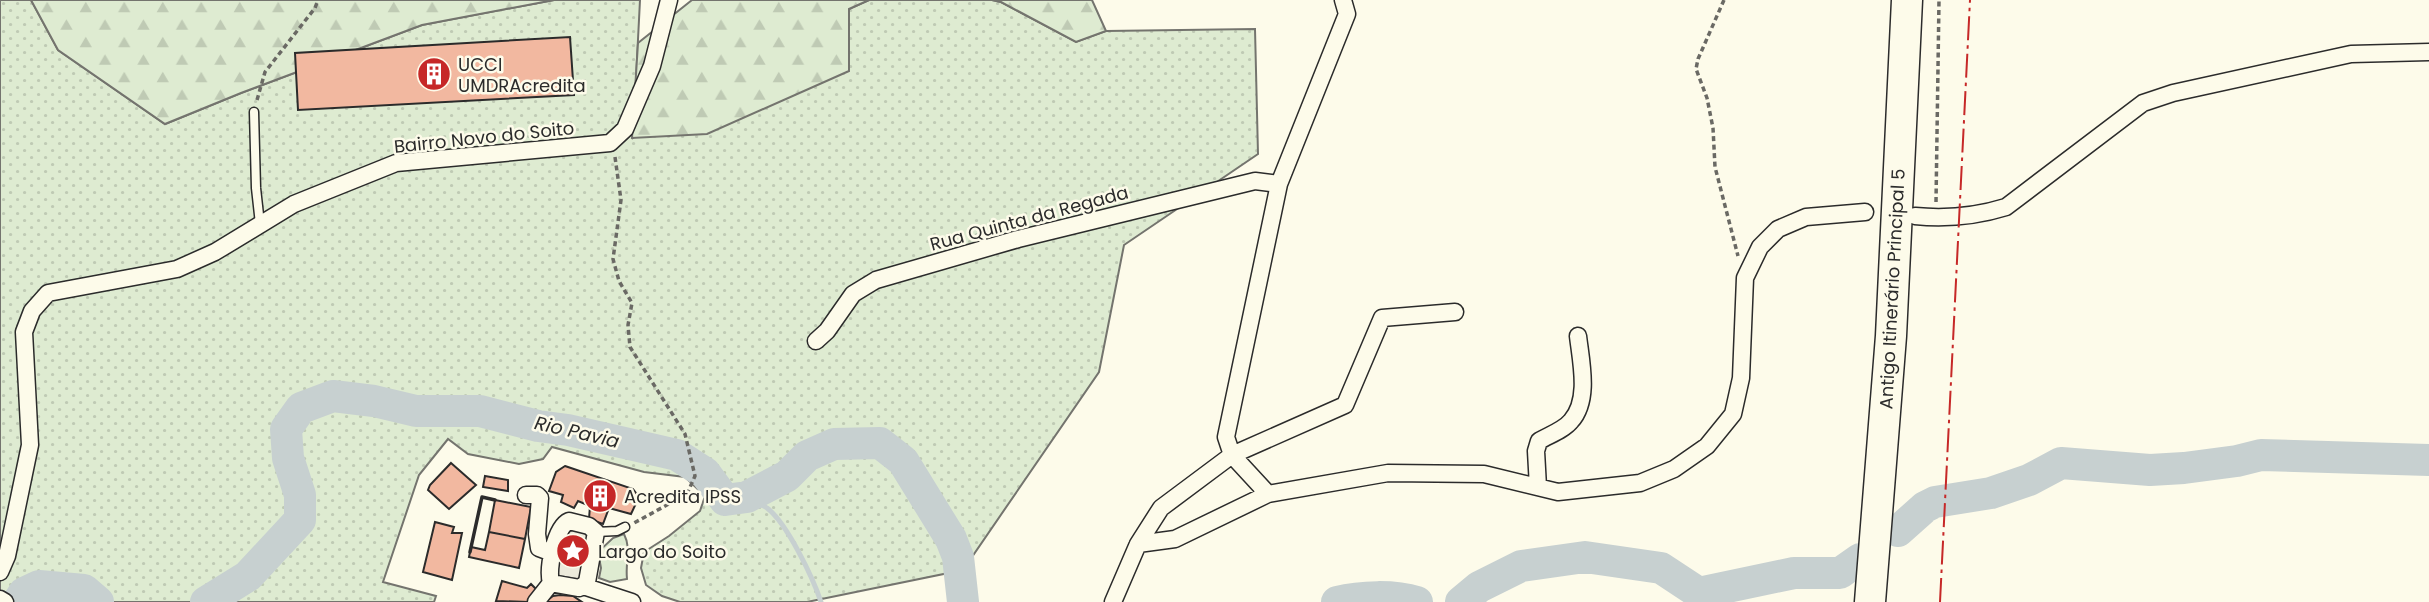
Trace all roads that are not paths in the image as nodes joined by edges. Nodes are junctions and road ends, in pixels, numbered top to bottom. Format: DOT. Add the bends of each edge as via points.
graph roads {
  1 [pos="669,0"];
  2 [pos="1343,0"];
  3 [pos="1907,0"];
  4 [pos="2429,52"];
  5 [pos="254,112"];
  6 [pos="1279,184"];
  7 [pos="1865,212"];
  8 [pos="1915,216"];
  9 [pos="260,224"];
  10 [pos="1455,312"];
  11 [pos="1578,336"];
  12 [pos="816,341"];
  13 [pos="1231,455"];
  14 [pos="1538,487"];
  15 [pos="1268,494"];
  16 [pos="526,495"];
  17 [pos="625,527"];
  18 [pos="596,532"];
  19 [pos="1139,544"];
  20 [pos="553,550"];
  21 [pos="0,572"];
  22 [pos="551,583"];
  23 [pos="583,586"];
  24 [pos="1872,594"];
  25 [pos="0,599"];
  26 [pos="5,602"];
  27 [pos="536,602"];
  28 [pos="632,602"];
  29 [pos="1113,602"];
  1 -- 9 [label="street, Bairro Novo do Soito" via="652,66 625,129 610,143 396,163 293,204"];
  2 -- 6 [label="street" via="1346,14"];
  3 -- 24 [label="highway, Antigo Itinerário Principal 5" via="1891,336"];
  4 -- 8 [label="street" via="2351,54 2173,93 2143,103 2006,207 1936,218"];
  5 -- 9 [label="lane"];
  6 -- 12 [label="street, Rua Quinta da Regada" via="1255,181 1018,239 876,280 853,294"];
  6 -- 13 [label="street" via="1226,437"];
  7 -- 14 [label="street" via="1805,217 1777,229 1759,247 1745,278 1741,378 1733,414 1706,446 1674,470 1640,483 1558,492"];
  9 -- 21 [label="street, Bairro Novo do Soito" via="177,269 48,293 32,311 24,332 30,445"];
  10 -- 13 [label="street" via="1382,318 1345,405"];
  11 -- 14 [label="street" via="1583,380 1579,410 1570,423 1539,441"];
  13 -- 15 [label="street"];
  13 -- 19 [label="street" via="1161,508"];
  14 -- 15 [label="street" via="1484,474 1388,473"];
  15 -- 19 [label="street" via="1175,539"];
  16 -- 20 [label="street" via="540,498 538,545 542,551"];
  17 -- 18 [label="lane"];
  18 -- 20 [label="street" via="589,526 565,522"];
  18 -- 23 [label="street"];
  19 -- 29 [label="street"];
  20 -- 22 [label="street"];
  22 -- 23 [label="street"];
  22 -- 27 [label="street"];
  23 -- 28 [label="street"];
  25 -- 26 [label="street"];
}
